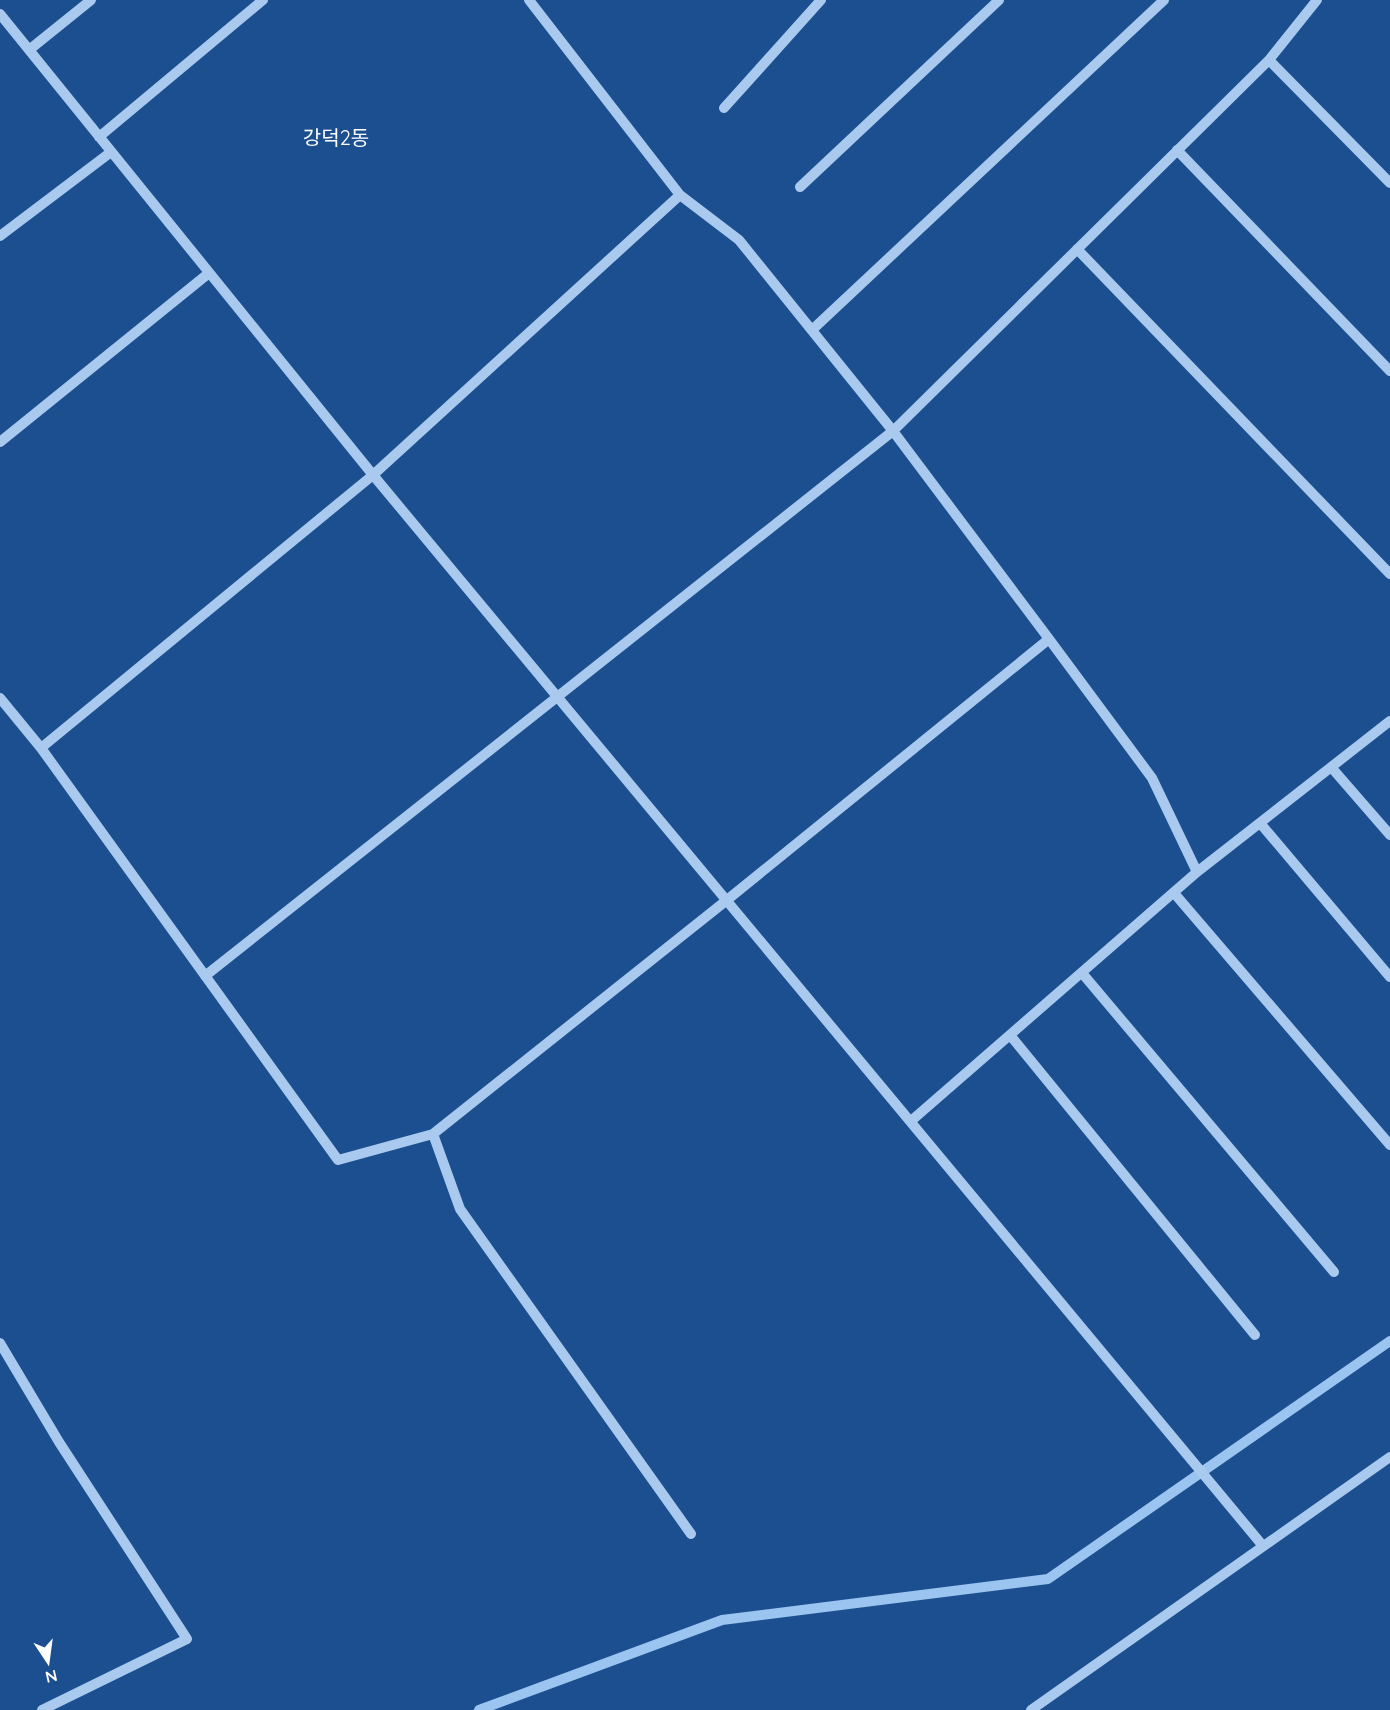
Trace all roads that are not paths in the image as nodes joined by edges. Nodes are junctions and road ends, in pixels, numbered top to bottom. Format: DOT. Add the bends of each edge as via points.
graph roads {
  1 [pos="91,0"];
  2 [pos="263,0"];
  3 [pos="529,0"];
  4 [pos="821,0"];
  5 [pos="999,0"];
  6 [pos="1164,0"];
  7 [pos="1317,0"];
  8 [pos="0,14"];
  9 [pos="29,50"];
  10 [pos="1269,60"];
  11 [pos="724,108"];
  12 [pos="99,137"];
  13 [pos="1178,150"];
  14 [pos="111,152"];
  15 [pos="1390,183"];
  16 [pos="800,187"];
  17 [pos="680,195"];
  18 [pos="0,236"];
  19 [pos="1077,249"];
  20 [pos="209,273"];
  21 [pos="812,330"];
  22 [pos="1390,370"];
  23 [pos="893,430"];
  24 [pos="0,442"];
  25 [pos="373,475"];
  26 [pos="1390,574"];
  27 [pos="1049,639"];
  28 [pos="0,698"];
  29 [pos="558,698"];
  30 [pos="1390,721"];
  31 [pos="41,748"];
  32 [pos="1331,767"];
  33 [pos="1260,823"];
  34 [pos="1390,835"];
  35 [pos="1197,872"];
  36 [pos="1174,892"];
  37 [pos="727,900"];
  38 [pos="1082,973"];
  39 [pos="205,976"];
  40 [pos="1390,976"];
  41 [pos="1010,1035"];
  42 [pos="911,1121"];
  43 [pos="433,1134"];
  44 [pos="1390,1145"];
  45 [pos="1334,1272"];
  46 [pos="1256,1335"];
  47 [pos="0,1342"];
  48 [pos="1390,1457"];
  49 [pos="691,1534"];
  50 [pos="1263,1546"];
  51 [pos="42,1710"];
  52 [pos="1031,1710"];
  1 -- 9 [label="street"];
  2 -- 12 [label="street"];
  3 -- 17 [label="street"];
  4 -- 11 [label="street"];
  5 -- 16 [label="street"];
  6 -- 21 [label="street"];
  7 -- 10 [label="street"];
  8 -- 9 [label="street"];
  9 -- 12 [label="street"];
  10 -- 13 [label="street"];
  10 -- 15 [label="street"];
  12 -- 14 [label="street"];
  13 -- 19 [label="street"];
  13 -- 22 [label="street"];
  14 -- 18 [label="street"];
  14 -- 20 [label="street"];
  17 -- 21 [label="street" via="739,240"];
  17 -- 25 [label="street"];
  19 -- 23 [label="street"];
  19 -- 26 [label="street"];
  20 -- 24 [label="street"];
  20 -- 25 [label="street"];
  21 -- 23 [label="street"];
  23 -- 27 [label="street"];
  23 -- 29 [label="street"];
  25 -- 29 [label="street"];
  25 -- 31 [label="street"];
  27 -- 35 [label="street" via="1152,778"];
  27 -- 37 [label="street"];
  28 -- 31 [label="street"];
  29 -- 37 [label="street"];
  29 -- 39 [label="street"];
  30 -- 32 [label="street"];
  31 -- 39 [label="street"];
  32 -- 33 [label="street"];
  32 -- 34 [label="street"];
  33 -- 35 [label="street"];
  33 -- 40 [label="street"];
  35 -- 36 [label="street"];
  36 -- 38 [label="street"];
  36 -- 44 [label="street"];
  37 -- 42 [label="street"];
  37 -- 43 [label="street"];
  38 -- 41 [label="street"];
  38 -- 45 [label="street"];
  39 -- 43 [label="street" via="338,1160"];
  41 -- 42 [label="street"];
  41 -- 46 [label="street"];
  42 -- 50 [label="street"];
  43 -- 49 [label="street" via="460,1209"];
  47 -- 51 [label="street" via="59,1442 187,1639"];
  48 -- 50 [label="street"];
  50 -- 52 [label="street"];
}
